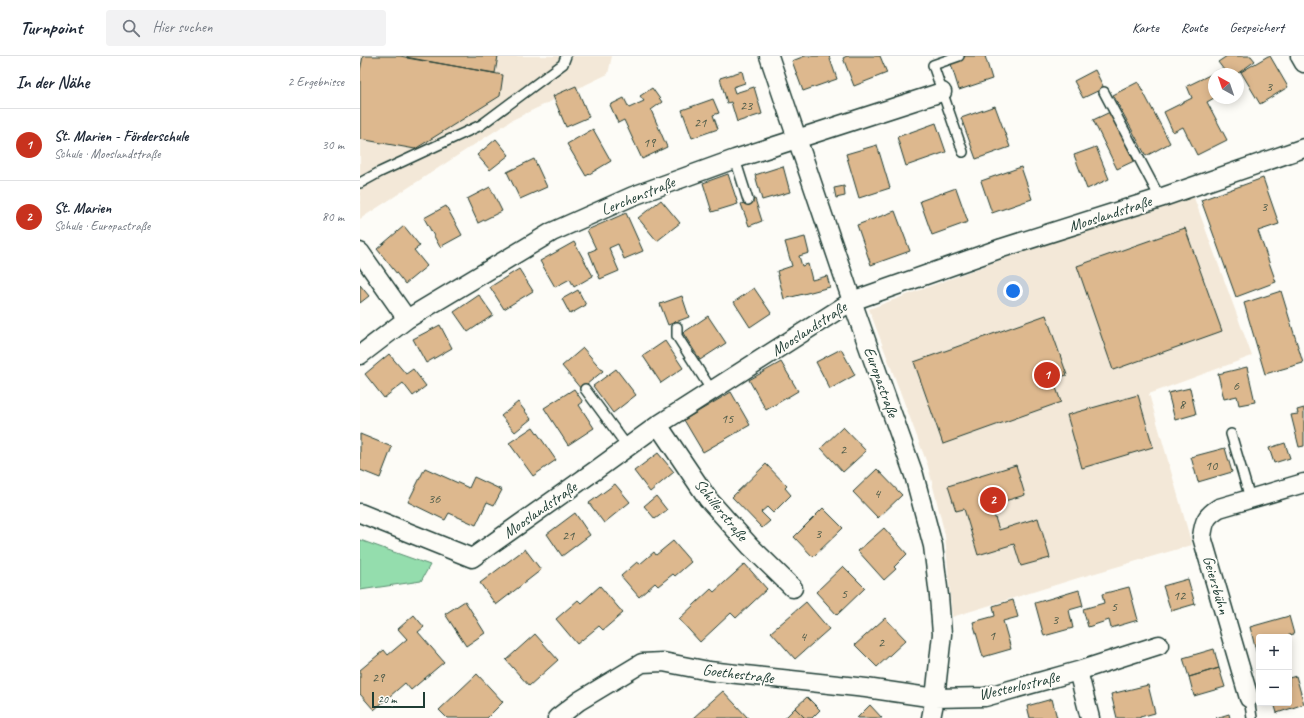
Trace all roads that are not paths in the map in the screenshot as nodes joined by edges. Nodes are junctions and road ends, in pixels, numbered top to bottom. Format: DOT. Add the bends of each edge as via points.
graph roads {
  1 [pos="566,56"];
  2 [pos="769,56"];
  3 [pos="959,56"];
  4 [pos="1300,56"];
  5 [pos="1304,63"];
  6 [pos="942,92"];
  7 [pos="1104,92"];
  8 [pos="796,138"];
  9 [pos="1304,148"];
  10 [pos="963,152"];
  11 [pos="735,159"];
  12 [pos="360,183"];
  13 [pos="1160,198"];
  14 [pos="748,200"];
  15 [pos="360,252"];
  16 [pos="852,301"];
  17 [pos="407,319"];
  18 [pos="677,327"];
  19 [pos="360,355"];
  20 [pos="585,389"];
  21 [pos="712,391"];
  22 [pos="658,425"];
  23 [pos="1231,434"];
  24 [pos="628,446"];
  25 [pos="1304,483"];
  26 [pos="1250,498"];
  27 [pos="360,512"];
  28 [pos="793,588"];
  29 [pos="1158,645"];
  30 [pos="1078,671"];
  31 [pos="935,698"];
  32 [pos="1249,698"];
  33 [pos="557,718"];
  34 [pos="931,718"];
  35 [pos="1090,718"];
  36 [pos="1252,718"];
  1 -- 12 [label="lane" via="563,64 481,125"];
  2 -- 8 [label="street, Europastraße"];
  3 -- 6 [label="lane" via="933,65"];
  4 -- 5 [label="street"];
  6 -- 8 [label="street, Lerchenstraße"];
  6 -- 10 [label="lane"];
  7 -- 13 [label="lane"];
  8 -- 11 [label="street, Lerchenstraße"];
  8 -- 16 [label="street, Europastraße"];
  9 -- 13 [label="street, Mooslandstraße"];
  11 -- 14 [label="lane"];
  11 -- 17 [label="street, Lerchenstraße" via="633,196 552,232"];
  13 -- 16 [label="street, Mooslandstraße" via="1002,248"];
  15 -- 17 [label="street"];
  16 -- 21 [label="street, Mooslandstraße"];
  16 -- 31 [label="street, Europastraße" via="914,475 932,546 942,634"];
  17 -- 19 [label="street, Lerchenstraße"];
  18 -- 21 [label="lane" via="677,336"];
  20 -- 24 [label="lane"];
  21 -- 22 [label="street, Mooslandstraße"];
  22 -- 24 [label="street, Mooslandstraße"];
  22 -- 28 [label="street, Schillerstraße" via="708,499 750,546"];
  23 -- 26 [label="lane"];
  24 -- 27 [label="street, Mooslandstraße" via="472,558"];
  25 -- 26 [label="street, Geiersbühn"];
  26 -- 32 [label="street, Geiersbühn" via="1219,508 1210,514 1204,523 1202,537"];
  29 -- 30 [label="street, Westerlostraße"];
  30 -- 31 [label="street, Westerlostraße" via="984,696"];
  30 -- 35 [label="street, Westerlostraße"];
  31 -- 33 [label="street, Goethestraße" via="709,671 663,662 642,663 579,701"];
  31 -- 34 [label="street, Europastraße"];
  32 -- 36 [label="lane"];
}
